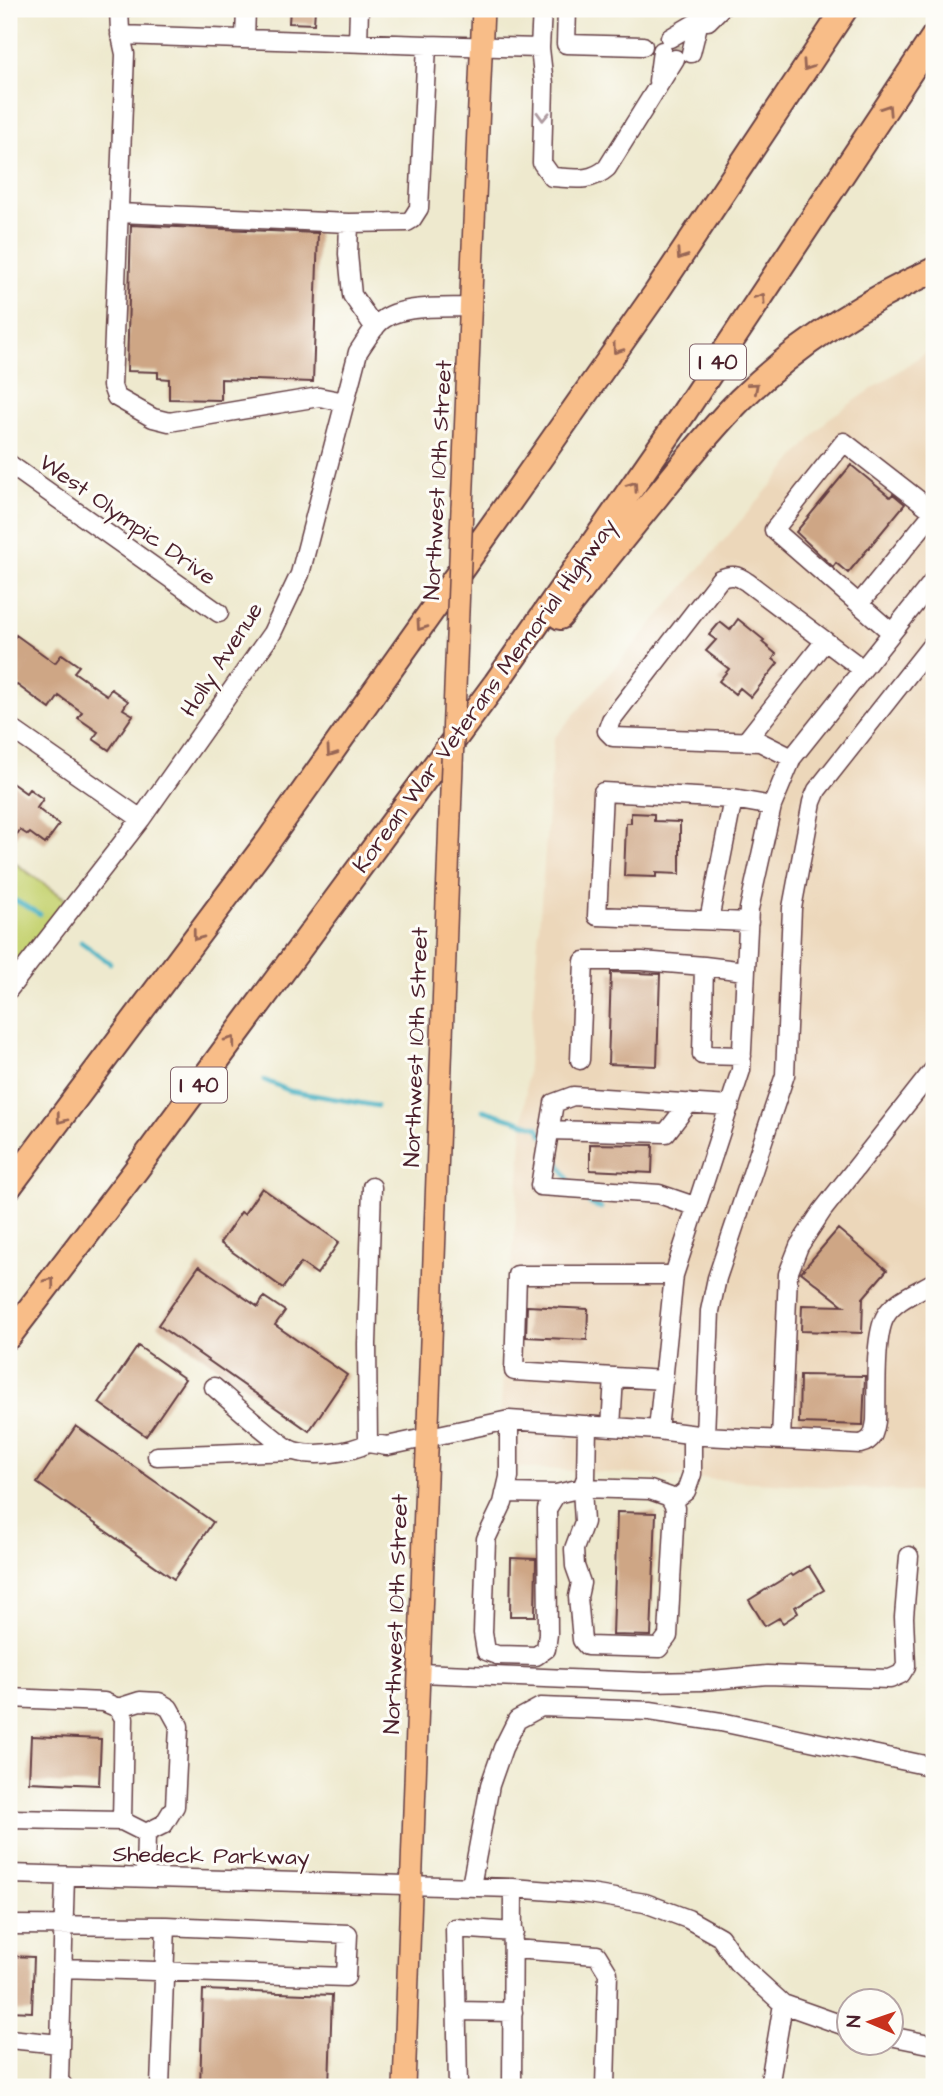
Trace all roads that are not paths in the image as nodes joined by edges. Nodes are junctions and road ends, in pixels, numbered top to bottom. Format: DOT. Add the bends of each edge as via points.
graph roads {
  1 [pos="119,9"];
  2 [pos="246,9"];
  3 [pos="359,9"];
  4 [pos="482,9"];
  5 [pos="542,9"];
  6 [pos="567,9"];
  7 [pos="720,9"];
  8 [pos="845,9"];
  9 [pos="694,15"];
  10 [pos="120,35"];
  11 [pos="934,36"];
  12 [pos="245,39"];
  13 [pos="358,43"];
  14 [pos="427,45"];
  15 [pos="643,46"];
  16 [pos="481,47"];
  17 [pos="540,47"];
  18 [pos="119,213"];
  19 [pos="349,223"];
  20 [pos="934,270"];
  21 [pos="472,307"];
  22 [pos="374,328"];
  23 [pos="345,402"];
  24 [pos="9,464"];
  25 [pos="934,512"];
  26 [pos="934,580"];
  27 [pos="859,604"];
  28 [pos="219,613"];
  29 [pos="891,632"];
  30 [pos="825,640"];
  31 [pos="934,642"];
  32 [pos="862,668"];
  33 [pos="496,683"];
  34 [pos="9,727"];
  35 [pos="746,741"];
  36 [pos="792,758"];
  37 [pos="733,799"];
  38 [pos="772,806"];
  39 [pos="141,819"];
  40 [pos="709,920"];
  41 [pos="749,922"];
  42 [pos="704,967"];
  43 [pos="745,971"];
  44 [pos="9,988"];
  45 [pos="742,1056"];
  46 [pos="580,1060"];
  47 [pos="934,1069"];
  48 [pos="689,1104"];
  49 [pos="730,1106"];
  50 [pos="549,1130"];
  51 [pos="9,1187"];
  52 [pos="372,1187"];
  53 [pos="696,1208"];
  54 [pos="674,1275"];
  55 [pos="934,1282"];
  56 [pos="9,1336"];
  57 [pos="614,1377"];
  58 [pos="664,1380"];
  59 [pos="214,1387"];
  60 [pos="509,1420"];
  61 [pos="587,1425"];
  62 [pos="611,1427"];
  63 [pos="658,1430"];
  64 [pos="699,1435"];
  65 [pos="427,1437"];
  66 [pos="781,1439"];
  67 [pos="368,1443"];
  68 [pos="292,1451"];
  69 [pos="157,1456"];
  70 [pos="582,1488"];
  71 [pos="505,1493"];
  72 [pos="556,1494"];
  73 [pos="672,1502"];
  74 [pos="909,1556"];
  75 [pos="420,1673"];
  76 [pos="9,1698"];
  77 [pos="118,1707"];
  78 [pos="934,1767"];
  79 [pos="9,1819"];
  80 [pos="122,1821"];
  81 [pos="146,1833"];
  82 [pos="9,1874"];
  83 [pos="65,1876"];
  84 [pos="145,1878"];
  85 [pos="412,1884"];
  86 [pos="471,1886"];
  87 [pos="513,1888"];
  88 [pos="9,1925"];
  89 [pos="64,1926"];
  90 [pos="166,1926"];
  91 [pos="514,1941"];
  92 [pos="62,1968"];
  93 [pos="164,1972"];
  94 [pos="783,2004"];
  95 [pos="456,2011"];
  96 [pos="513,2012"];
  97 [pos="834,2022"];
  98 [pos="9,2039"];
  99 [pos="904,2039"];
  100 [pos="60,2044"];
  101 [pos="934,2045"];
  102 [pos="64,2087"];
  103 [pos="160,2087"];
  104 [pos="404,2087"];
  105 [pos="457,2087"];
  106 [pos="512,2087"];
  107 [pos="605,2087"];
  108 [pos="769,2087"];
  1 -- 10 [label="street"];
  2 -- 12 [label="street"];
  3 -- 13 [label="street"];
  4 -- 16 [label="main road, Northwest 10th Street"];
  5 -- 17 [label="street"];
  6 -- 15 [label="street" via="566,44"];
  7 -- 9 [label="street" via="708,21"];
  8 -- 51 [label="highway, one-way" via="656,293 517,491 269,840"];
  17 -- 9 [label="street, one-way" via="542,163 552,177 584,179 607,168 677,52"];
  10 -- 12 [label="street"];
  10 -- 18 [label="street" via="125,54"];
  33 -- 11 [label="highway, Korean War Veterans Memorial Highway / I 40, one-way" via="683,414"];
  12 -- 13 [label="street"];
  13 -- 14 [label="street"];
  14 -- 16 [label="street"];
  14 -- 19 [label="street" via="419,208 407,222"];
  16 -- 17 [label="street"];
  16 -- 21 [label="main road, Northwest 10th Street"];
  18 -- 19 [label="street"];
  18 -- 23 [label="street" via="112,386 116,397 169,422 319,397"];
  19 -- 22 [label="street" via="352,295"];
  33 -- 20 [label="highway, one-way" via="556,622 741,398 824,332 873,300"];
  21 -- 22 [label="street, Holly Avenue" via="405,309"];
  21 -- 65 [label="main road, Northwest 10th Street, bridge"];
  22 -- 23 [label="street, Holly Avenue" via="358,352"];
  23 -- 39 [label="street, Holly Avenue" via="300,574 272,633"];
  24 -- 28 [label="street, West Olympic Drive"];
  25 -- 27 [label="street"];
  25 -- 27 [label="street" via="844,442 774,530"];
  26 -- 29 [label="street"];
  27 -- 29 [label="street"];
  29 -- 32 [label="street"];
  30 -- 32 [label="street"];
  30 -- 35 [label="street"];
  30 -- 35 [label="street" via="738,575 729,575 720,579 607,731 613,737"];
  31 -- 64 [label="street" via="812,802 792,908 785,1075 714,1289"];
  32 -- 36 [label="street"];
  56 -- 33 [label="highway, Korean War Veterans Memorial Highway / I 40, one-way"];
  34 -- 39 [label="street"];
  35 -- 36 [label="street" via="760,742"];
  36 -- 38 [label="street"];
  37 -- 38 [label="street"];
  37 -- 40 [label="street"];
  37 -- 40 [label="street" via="603,792 597,916"];
  38 -- 41 [label="street"];
  39 -- 44 [label="street, Holly Avenue"];
  40 -- 41 [label="street"];
  41 -- 43 [label="street"];
  42 -- 43 [label="street"];
  42 -- 45 [label="street" via="702,1055"];
  42 -- 46 [label="street" via="584,961"];
  43 -- 45 [label="street"];
  45 -- 49 [label="street"];
  47 -- 66 [label="street" via="799,1245 788,1274"];
  48 -- 49 [label="street"];
  48 -- 50 [label="street" via="666,1133"];
  48 -- 50 [label="street" via="573,1096 554,1103"];
  49 -- 53 [label="street"];
  50 -- 53 [label="street" via="540,1186 659,1194"];
  52 -- 67 [label="street"];
  53 -- 54 [label="street"];
  54 -- 57 [label="street" via="517,1275 514,1371"];
  54 -- 58 [label="street"];
  55 -- 66 [label="street" via="895,1305 886,1316 880,1334 876,1421 867,1442"];
  57 -- 58 [label="street"];
  57 -- 62 [label="street"];
  58 -- 63 [label="street"];
  59 -- 68 [label="street"];
  60 -- 61 [label="street"];
  60 -- 65 [label="street"];
  60 -- 71 [label="street"];
  61 -- 62 [label="street"];
  61 -- 70 [label="street"];
  62 -- 63 [label="street"];
  63 -- 64 [label="street"];
  64 -- 66 [label="street"];
  64 -- 73 [label="street" via="686,1491"];
  65 -- 67 [label="street" via="387,1446"];
  65 -- 75 [label="main road, Northwest 10th Street"];
  67 -- 68 [label="street" via="338,1452"];
  68 -- 69 [label="street"];
  70 -- 72 [label="street"];
  70 -- 73 [label="street" via="650,1490"];
  70 -- 73 [label="street" via="584,1522 574,1549 581,1583 582,1640 587,1646 659,1648 668,1636"];
  71 -- 72 [label="street"];
  71 -- 72 [label="street" via="486,1539 486,1651 536,1656 546,1649 548,1634 547,1509"];
  74 -- 75 [label="street" via="904,1617 907,1660 901,1674 891,1679 767,1675 645,1682"];
  75 -- 85 [label="main road, Northwest 10th Street"];
  76 -- 77 [label="street" via="104,1702"];
  77 -- 80 [label="street" via="124,1718"];
  77 -- 81 [label="street" via="159,1702 169,1708 179,1726 175,1806 164,1824"];
  78 -- 86 [label="street" via="662,1712 541,1707 517,1720 503,1748 490,1785"];
  79 -- 80 [label="street"];
  80 -- 81 [label="street"];
  81 -- 84 [label="street"];
  82 -- 83 [label="street, Shedeck Parkway"];
  83 -- 84 [label="street, Shedeck Parkway"];
  83 -- 89 [label="street"];
  84 -- 85 [label="street, Shedeck Parkway"];
  85 -- 86 [label="street, Shedeck Parkway"];
  85 -- 104 [label="main road, Northwest 10th Street"];
  86 -- 87 [label="street, Shedeck Parkway"];
  87 -- 91 [label="street"];
  87 -- 94 [label="street, Shedeck Parkway" via="645,1903 688,1919 720,1937 737,1962"];
  88 -- 89 [label="street"];
  89 -- 90 [label="street"];
  89 -- 92 [label="street"];
  90 -- 93 [label="street"];
  90 -- 93 [label="street" via="348,1934 346,1978"];
  91 -- 95 [label="street" via="455,1928"];
  91 -- 96 [label="street"];
  91 -- 107 [label="street" via="597,1955 608,1973"];
  92 -- 93 [label="street"];
  92 -- 100 [label="street"];
  93 -- 103 [label="street"];
  94 -- 97 [label="street"];
  94 -- 108 [label="street"];
  95 -- 96 [label="street"];
  95 -- 105 [label="street"];
  96 -- 106 [label="street"];
  98 -- 100 [label="street"];
  99 -- 101 [label="street"];
  100 -- 102 [label="street"];
}
